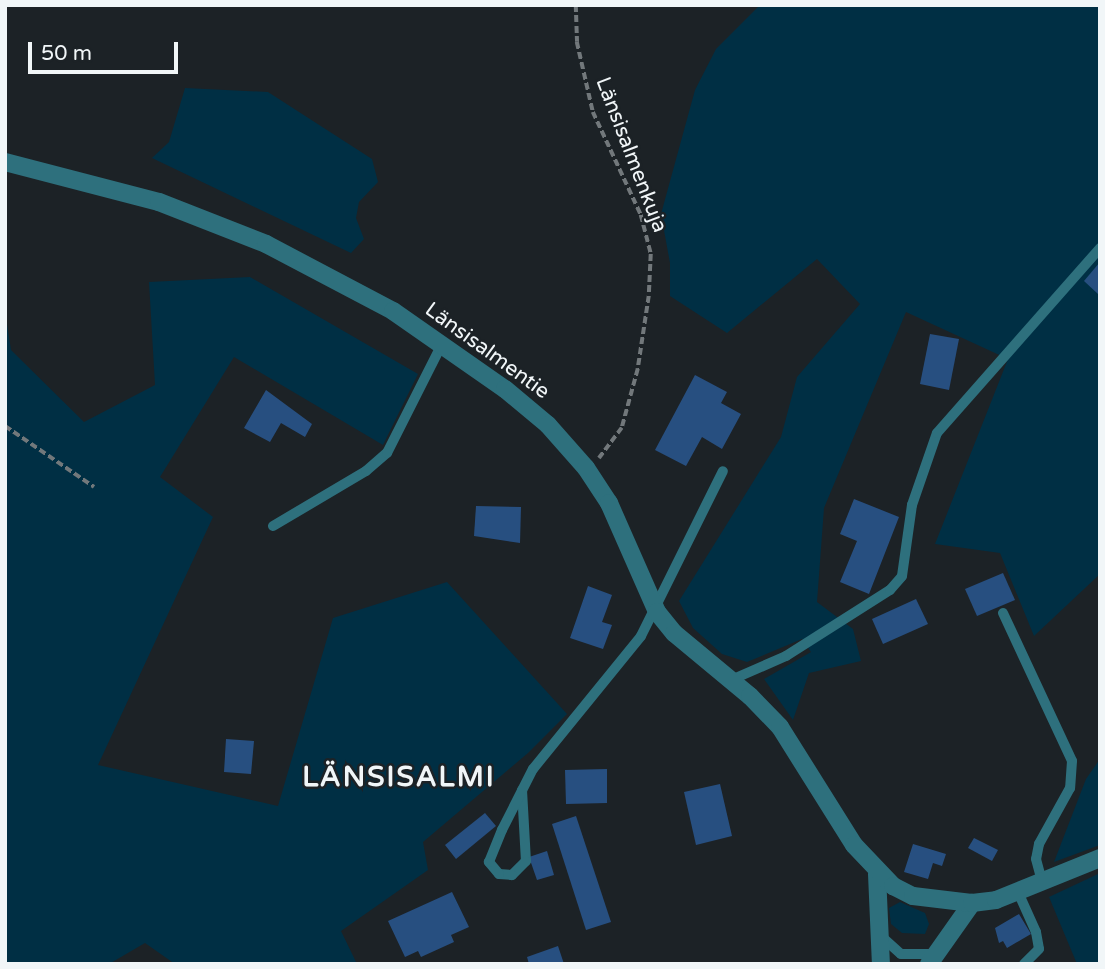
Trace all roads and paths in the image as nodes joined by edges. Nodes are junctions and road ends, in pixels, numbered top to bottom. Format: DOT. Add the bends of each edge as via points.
graph roads {
  1 [pos="576,5"];
  2 [pos="5,162"];
  3 [pos="1100,248"];
  4 [pos="442,344"];
  5 [pos="5,426"];
  6 [pos="586,468"];
  7 [pos="723,471"];
  8 [pos="94,487"];
  9 [pos="273,526"];
  10 [pos="653,605"];
  11 [pos="1003,613"];
  12 [pos="731,680"];
  13 [pos="522,790"];
  14 [pos="1100,858"];
  15 [pos="877,874"];
  16 [pos="1042,881"];
  17 [pos="1018,892"];
  18 [pos="972,904"];
  19 [pos="882,936"];
  20 [pos="933,959"];
  21 [pos="881,964"];
  22 [pos="1024,964"];
  1 -- 6 [label="path, Länsisalmenkuja" via="577,42 593,112 641,215 650,254 638,369 622,428"];
  2 -- 4 [label="street, Länsisalmentie" via="109,187 206,218 350,286"];
  3 -- 12 [label="lane" via="1066,283 1045,314 1010,346 975,396 937,433 912,505 902,576 890,590 786,656"];
  4 -- 6 [label="street, Länsisalmentie" via="548,425"];
  4 -- 9 [label="lane" via="387,453 366,471"];
  5 -- 8 [label="path"];
  6 -- 10 [label="street, Länsisalmentie" via="609,503"];
  7 -- 10 [label="lane" via="686,553"];
  10 -- 12 [label="street, Länsisalmentie" via="674,633"];
  10 -- 13 [label="lane" via="641,636 572,715"];
  11 -- 16 [label="lane" via="1072,761 1070,788 1039,844 1036,859"];
  12 -- 15 [label="street, Länsisalmentie" via="789,739"];
  13 -- 13 [label="lane" via="489,862 499,874 512,875 526,861"];
  14 -- 16 [label="street, Länsisalmentie"];
  15 -- 18 [label="street, Länsisalmentie" via="913,896"];
  15 -- 19 [label="street"];
  16 -- 17 [label="street, Länsisalmentie"];
  17 -- 18 [label="street, Länsisalmentie"];
  17 -- 22 [label="lane" via="1039,949"];
  18 -- 20 [label="street"];
  19 -- 20 [label="lane" via="901,954"];
  19 -- 21 [label="street"];
}
